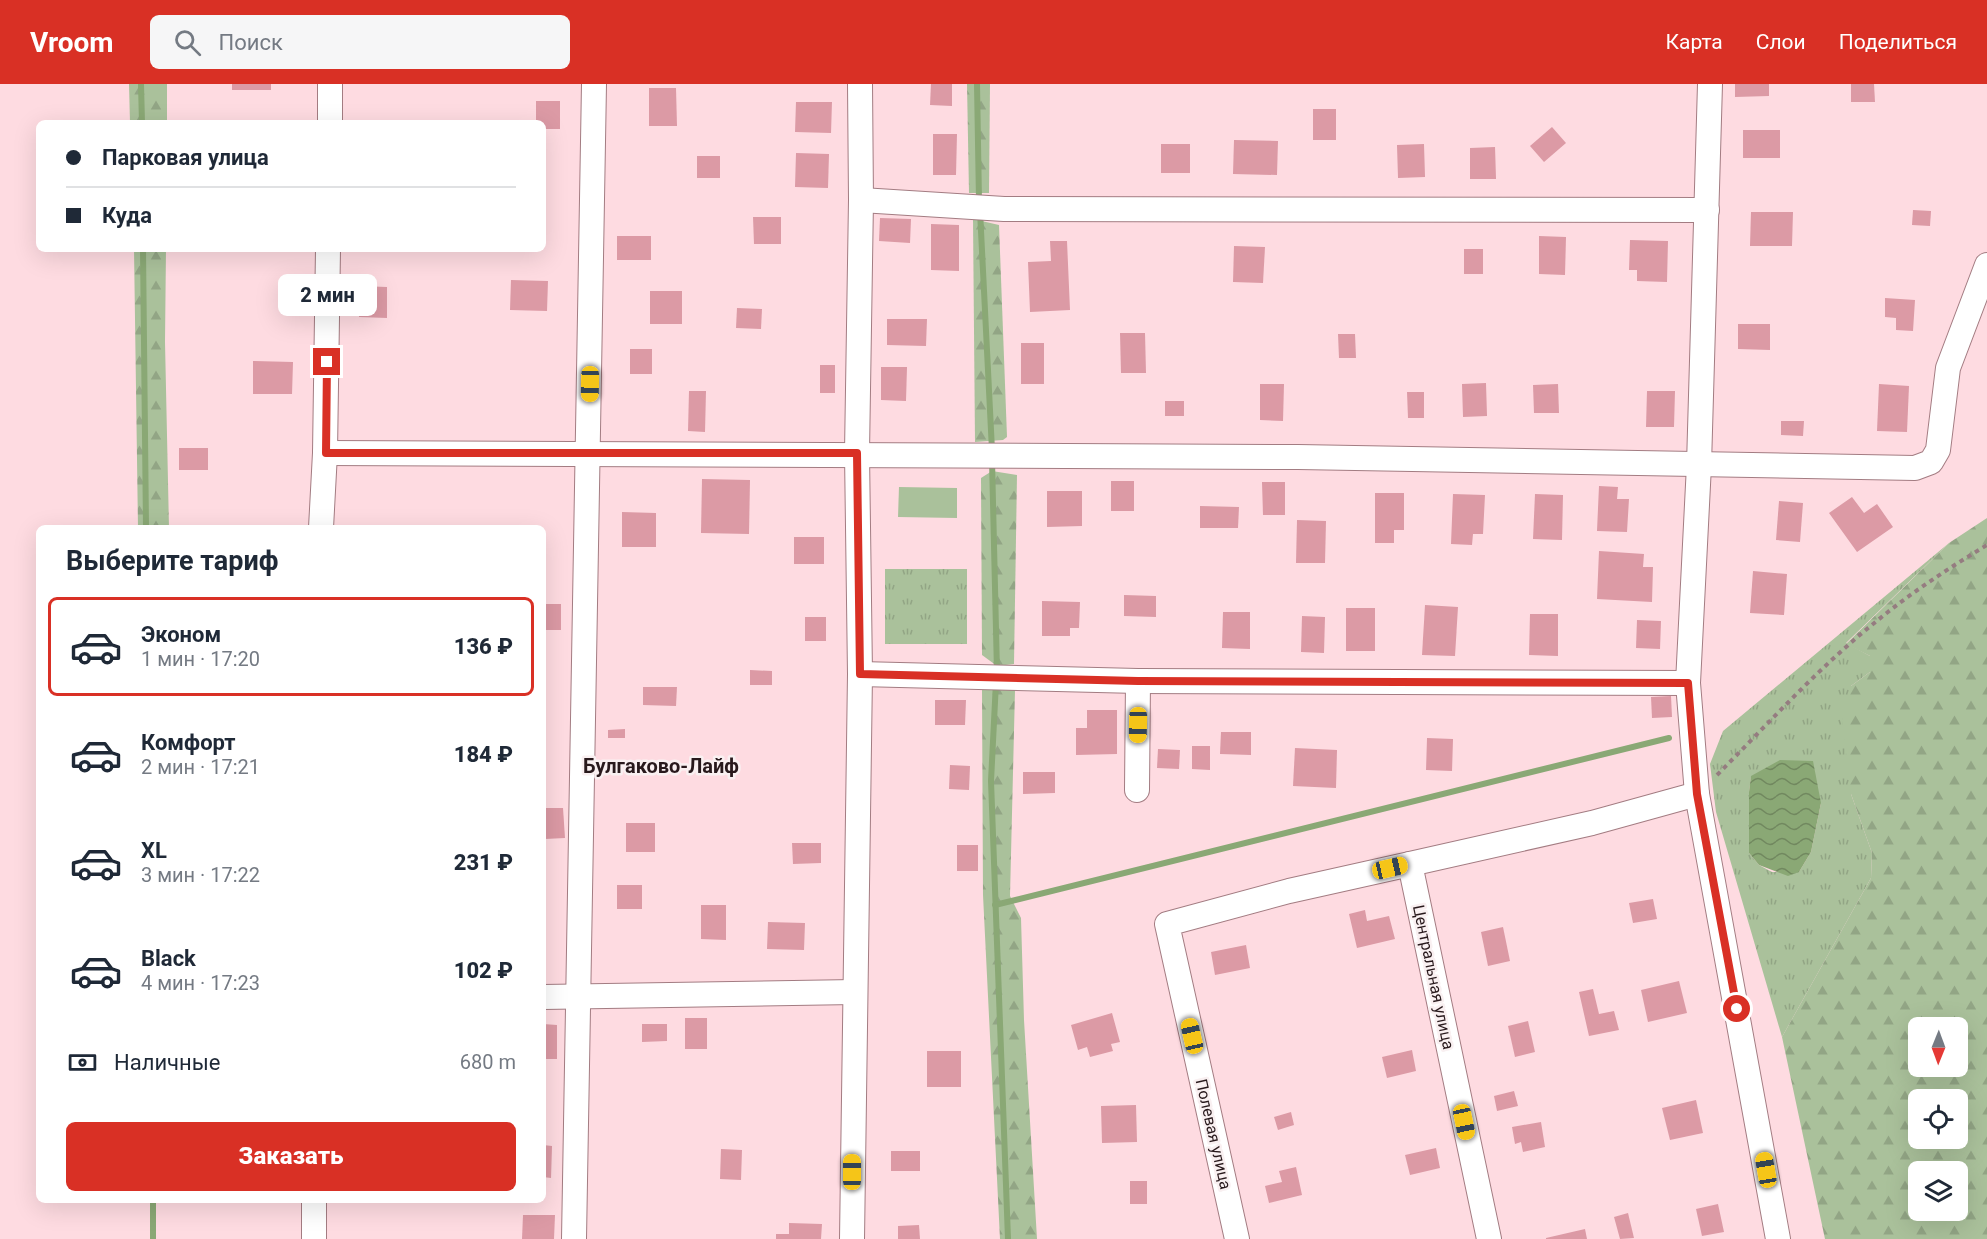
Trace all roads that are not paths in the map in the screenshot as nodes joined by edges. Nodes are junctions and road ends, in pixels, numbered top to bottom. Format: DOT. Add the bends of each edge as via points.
graph roads {
  1 [pos="330,84"];
  2 [pos="594,84"];
  3 [pos="860,84"];
  4 [pos="1710,84"];
  5 [pos="330,120"];
  6 [pos="861,200"];
  7 [pos="1707,210"];
  8 [pos="328,252"];
  9 [pos="1987,265"];
  10 [pos="326,453"];
  11 [pos="589,453"];
  12 [pos="857,453"];
  13 [pos="1699,465"];
  14 [pos="321,525"];
  15 [pos="860,674"];
  16 [pos="1138,681"];
  17 [pos="1688,683"];
  18 [pos="1137,790"];
  19 [pos="1697,794"];
  20 [pos="1410,864"];
  21 [pos="855,992"];
  22 [pos="546,996"];
  23 [pos="577,998"];
  24 [pos="314,1203"];
  25 [pos="314,1239"];
  26 [pos="573,1239"];
  27 [pos="852,1239"];
  28 [pos="1237,1239"];
  29 [pos="1489,1239"];
  30 [pos="1778,1239"];
  1 -- 5 [label="street"];
  2 -- 11 [label="street"];
  3 -- 6 [label="street"];
  4 -- 7 [label="street"];
  6 -- 7 [label="street" via="1004,209"];
  6 -- 12 [label="street"];
  7 -- 13 [label="street"];
  8 -- 10 [label="street"];
  9 -- 13 [label="street" via="1948,368 1938,450 1931,462 1915,468"];
  10 -- 11 [label="street"];
  10 -- 14 [label="street"];
  11 -- 12 [label="street"];
  11 -- 23 [label="street"];
  12 -- 13 [label="street"];
  12 -- 15 [label="street"];
  13 -- 17 [label="street"];
  15 -- 16 [label="street"];
  15 -- 21 [label="street"];
  16 -- 17 [label="street"];
  16 -- 18 [label="street"];
  17 -- 19 [label="street"];
  19 -- 20 [label="street" via="1592,823"];
  19 -- 30 [label="street"];
  20 -- 28 [label="street, Полевая улица" via="1167,924"];
  20 -- 29 [label="street, Центральная улица"];
  21 -- 23 [label="street"];
  21 -- 27 [label="street"];
  22 -- 23 [label="street"];
  23 -- 26 [label="street"];
  24 -- 25 [label="street"];
}
